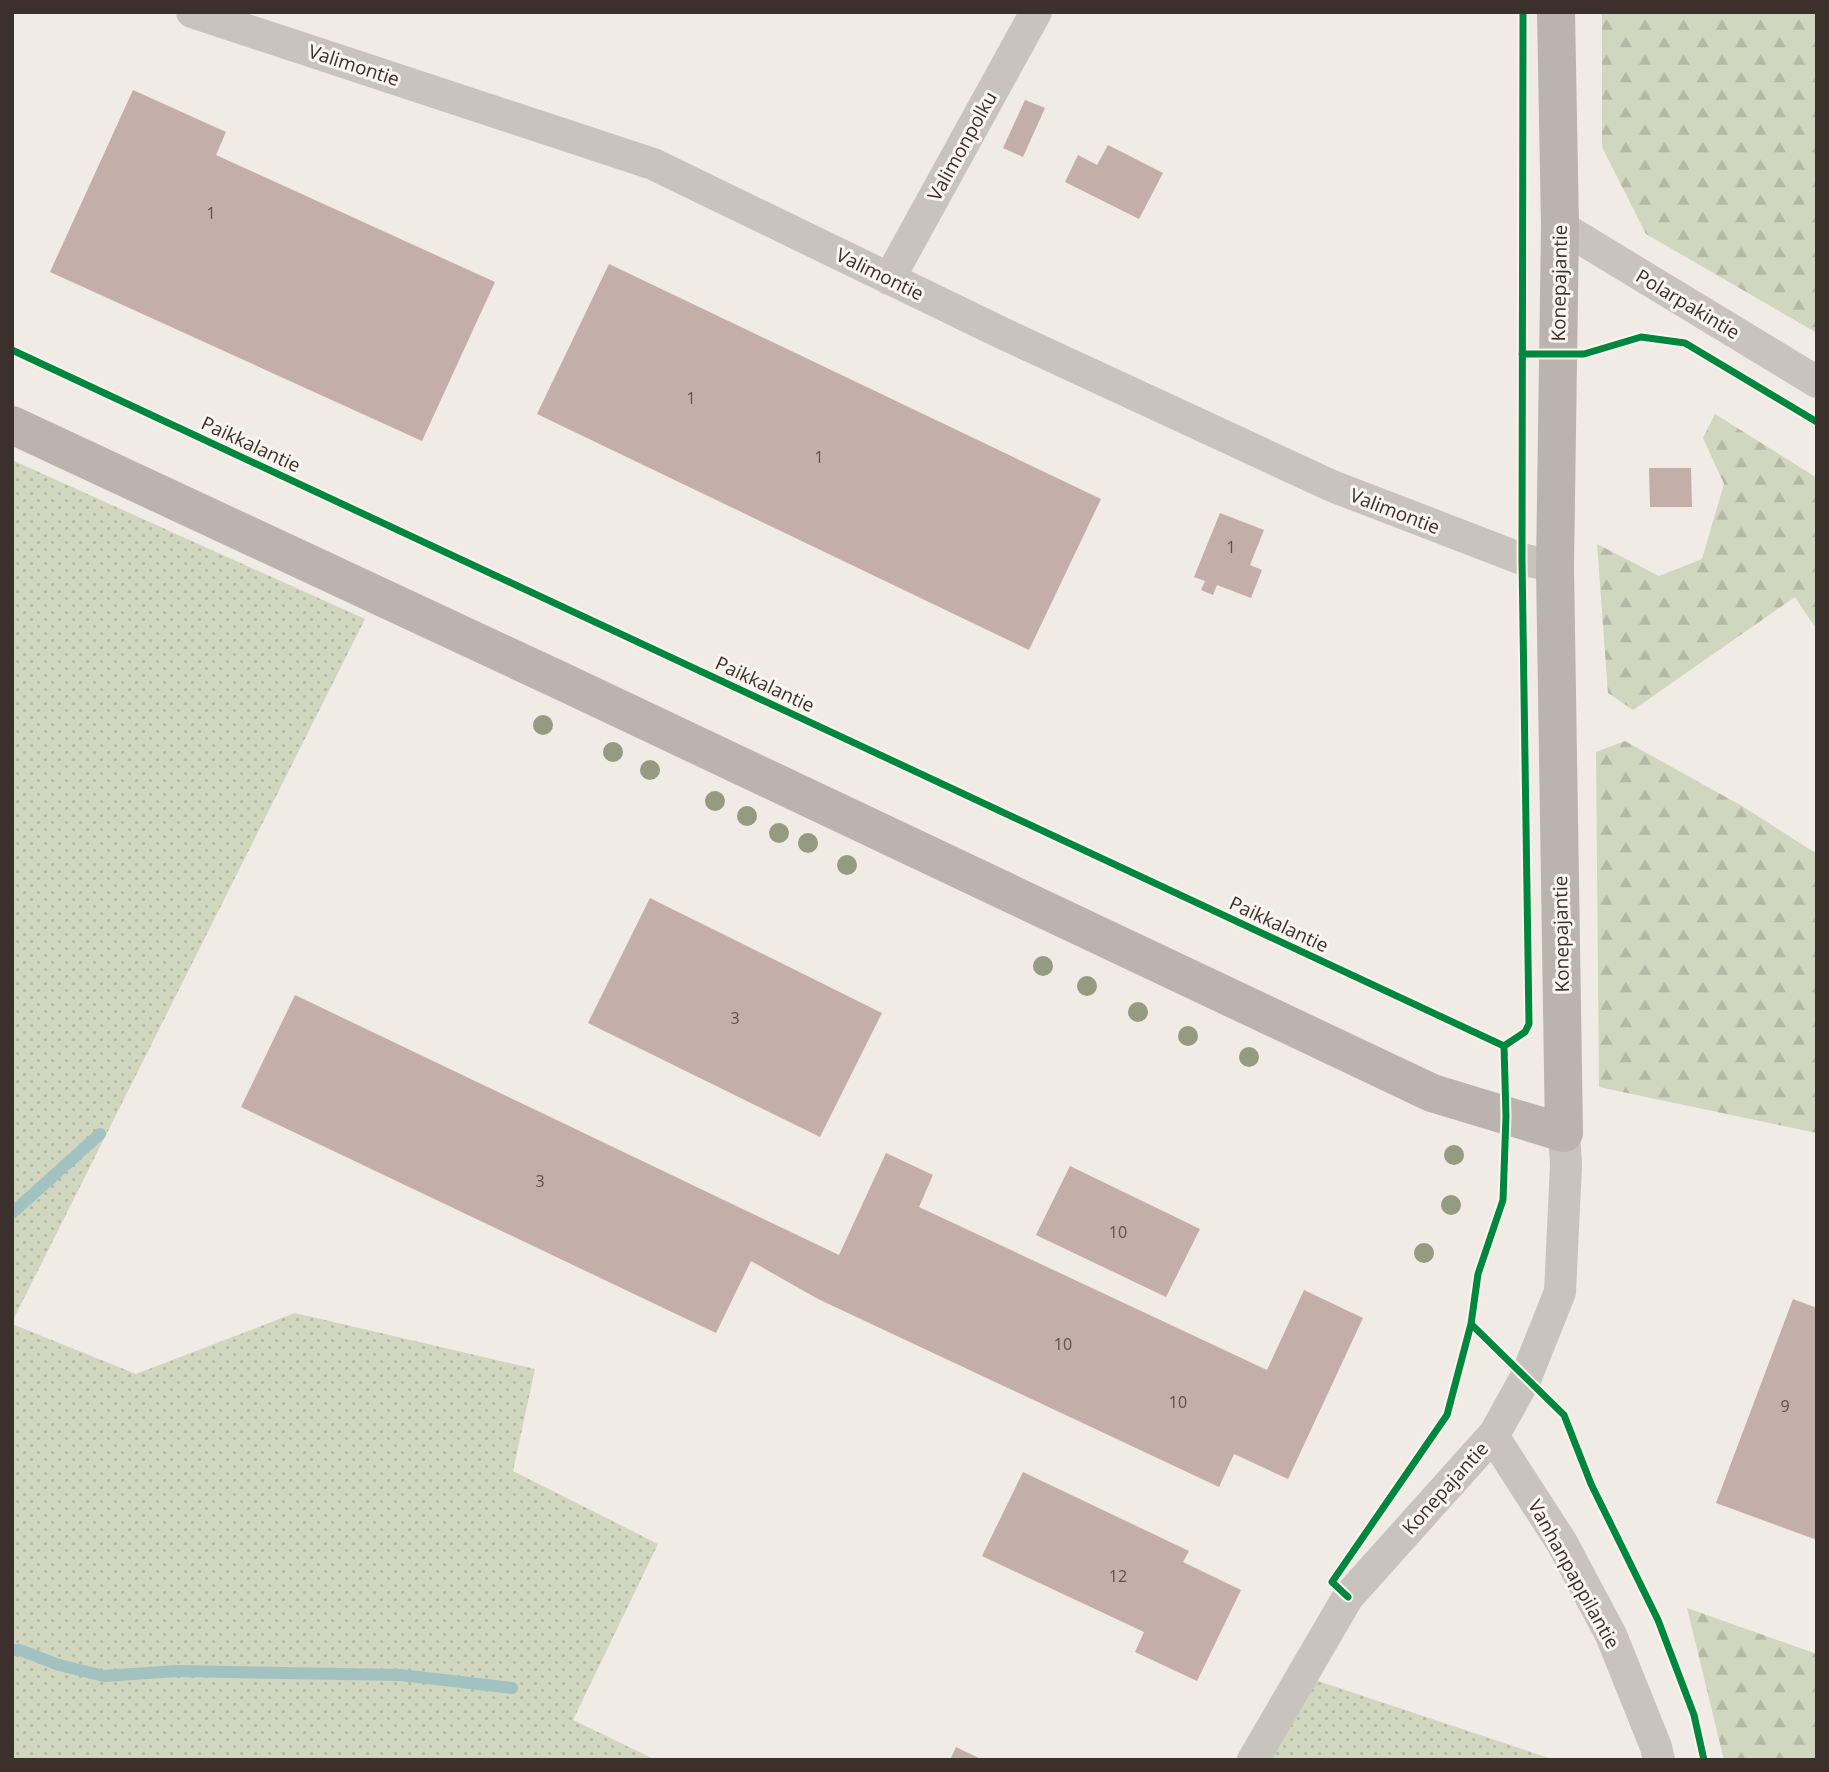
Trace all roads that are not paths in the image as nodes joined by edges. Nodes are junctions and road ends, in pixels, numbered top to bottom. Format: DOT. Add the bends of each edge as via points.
graph roads {
  1 [pos="192,12"];
  2 [pos="1035,12"];
  3 [pos="1556,12"];
  4 [pos="1560,226"];
  5 [pos="889,279"];
  6 [pos="1817,382"];
  7 [pos="12,425"];
  8 [pos="1555,567"];
  9 [pos="1564,1133"];
  10 [pos="1495,1433"];
  11 [pos="1253,1760"];
  12 [pos="1659,1760"];
  1 -- 5 [label="street, Valimontie" via="653,164"];
  2 -- 5 [label="street, Valimonpolku"];
  3 -- 4 [label="street, Konepajantie"];
  4 -- 6 [label="street, Polarpakintie"];
  4 -- 8 [label="street, Konepajantie"];
  5 -- 8 [label="street, Valimontie" via="1332,486 1499,551"];
  7 -- 9 [label="street" via="1432,1093"];
  8 -- 9 [label="street, Konepajantie"];
  9 -- 10 [label="street, Konepajantie" via="1560,1292 1526,1377"];
  10 -- 11 [label="street, Konepajantie" via="1348,1597"];
  10 -- 12 [label="street, Vanhanpappilantie" via="1611,1635"];
}
